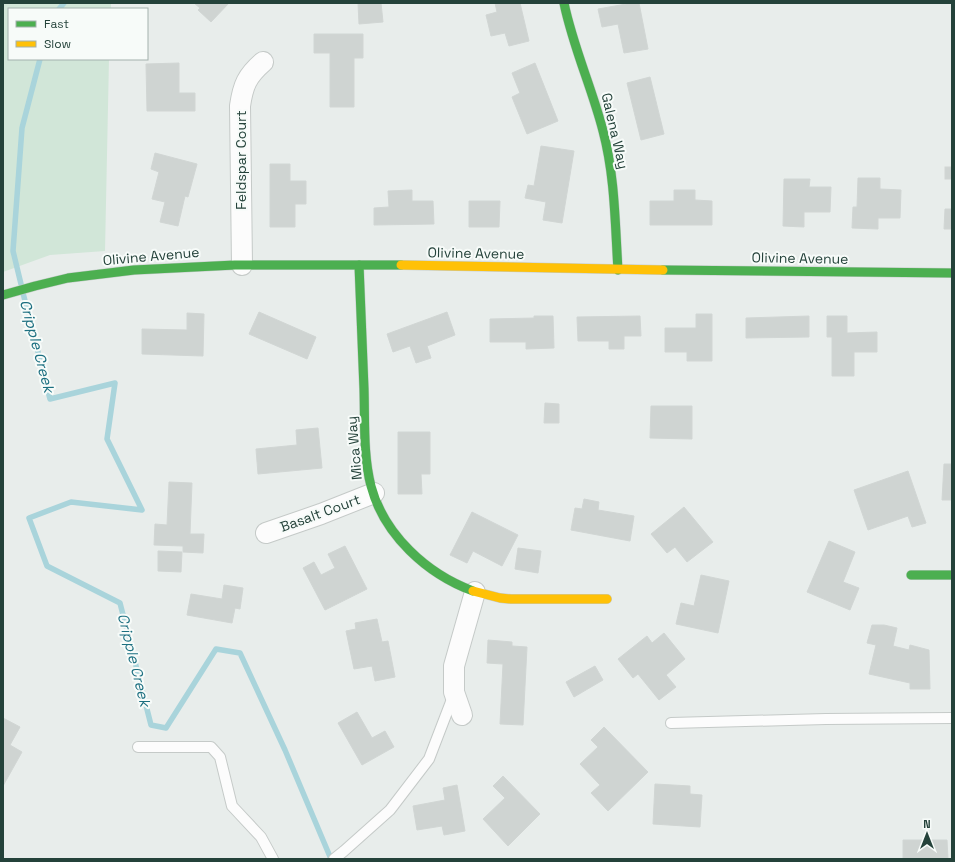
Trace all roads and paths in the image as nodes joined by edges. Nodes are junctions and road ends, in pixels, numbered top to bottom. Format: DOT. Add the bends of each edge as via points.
graph roads {
  1 [pos="564,3"];
  2 [pos="263,62"];
  3 [pos="359,264"];
  4 [pos="242,265"];
  5 [pos="618,270"];
  6 [pos="952,274"];
  7 [pos="3,295"];
  8 [pos="374,493"];
  9 [pos="266,533"];
  10 [pos="911,575"];
  11 [pos="952,575"];
  12 [pos="475,592"];
  13 [pos="607,598"];
  14 [pos="454,692"];
  15 [pos="462,715"];
  16 [pos="952,718"];
  17 [pos="671,723"];
  18 [pos="138,747"];
  19 [pos="273,859"];
  20 [pos="334,859"];
  1 -- 5 [label="street, Galena Way" via="568,26 604,132 612,174"];
  2 -- 4 [label="street, Feldspar Court" via="253,70 246,81 240,106"];
  3 -- 4 [label="street, Olivine Avenue"];
  3 -- 5 [label="street, Olivine Avenue"];
  3 -- 8 [label="street, Mica Way" via="366,453"];
  4 -- 7 [label="street, Olivine Avenue" via="131,270 76,277"];
  5 -- 6 [label="street, Olivine Avenue"];
  8 -- 9 [label="street, Basalt Court"];
  8 -- 12 [label="street, Mica Way" via="383,516 398,539 417,559 439,575"];
  10 -- 11 [label="street"];
  12 -- 13 [label="street, Mica Way" via="500,598 521,599"];
  12 -- 14 [label="street" via="454,666"];
  14 -- 15 [label="street"];
  14 -- 20 [label="lane" via="429,759 390,810"];
  16 -- 17 [label="lane"];
  18 -- 19 [label="lane" via="211,747 220,757 232,806 261,837"];
}
